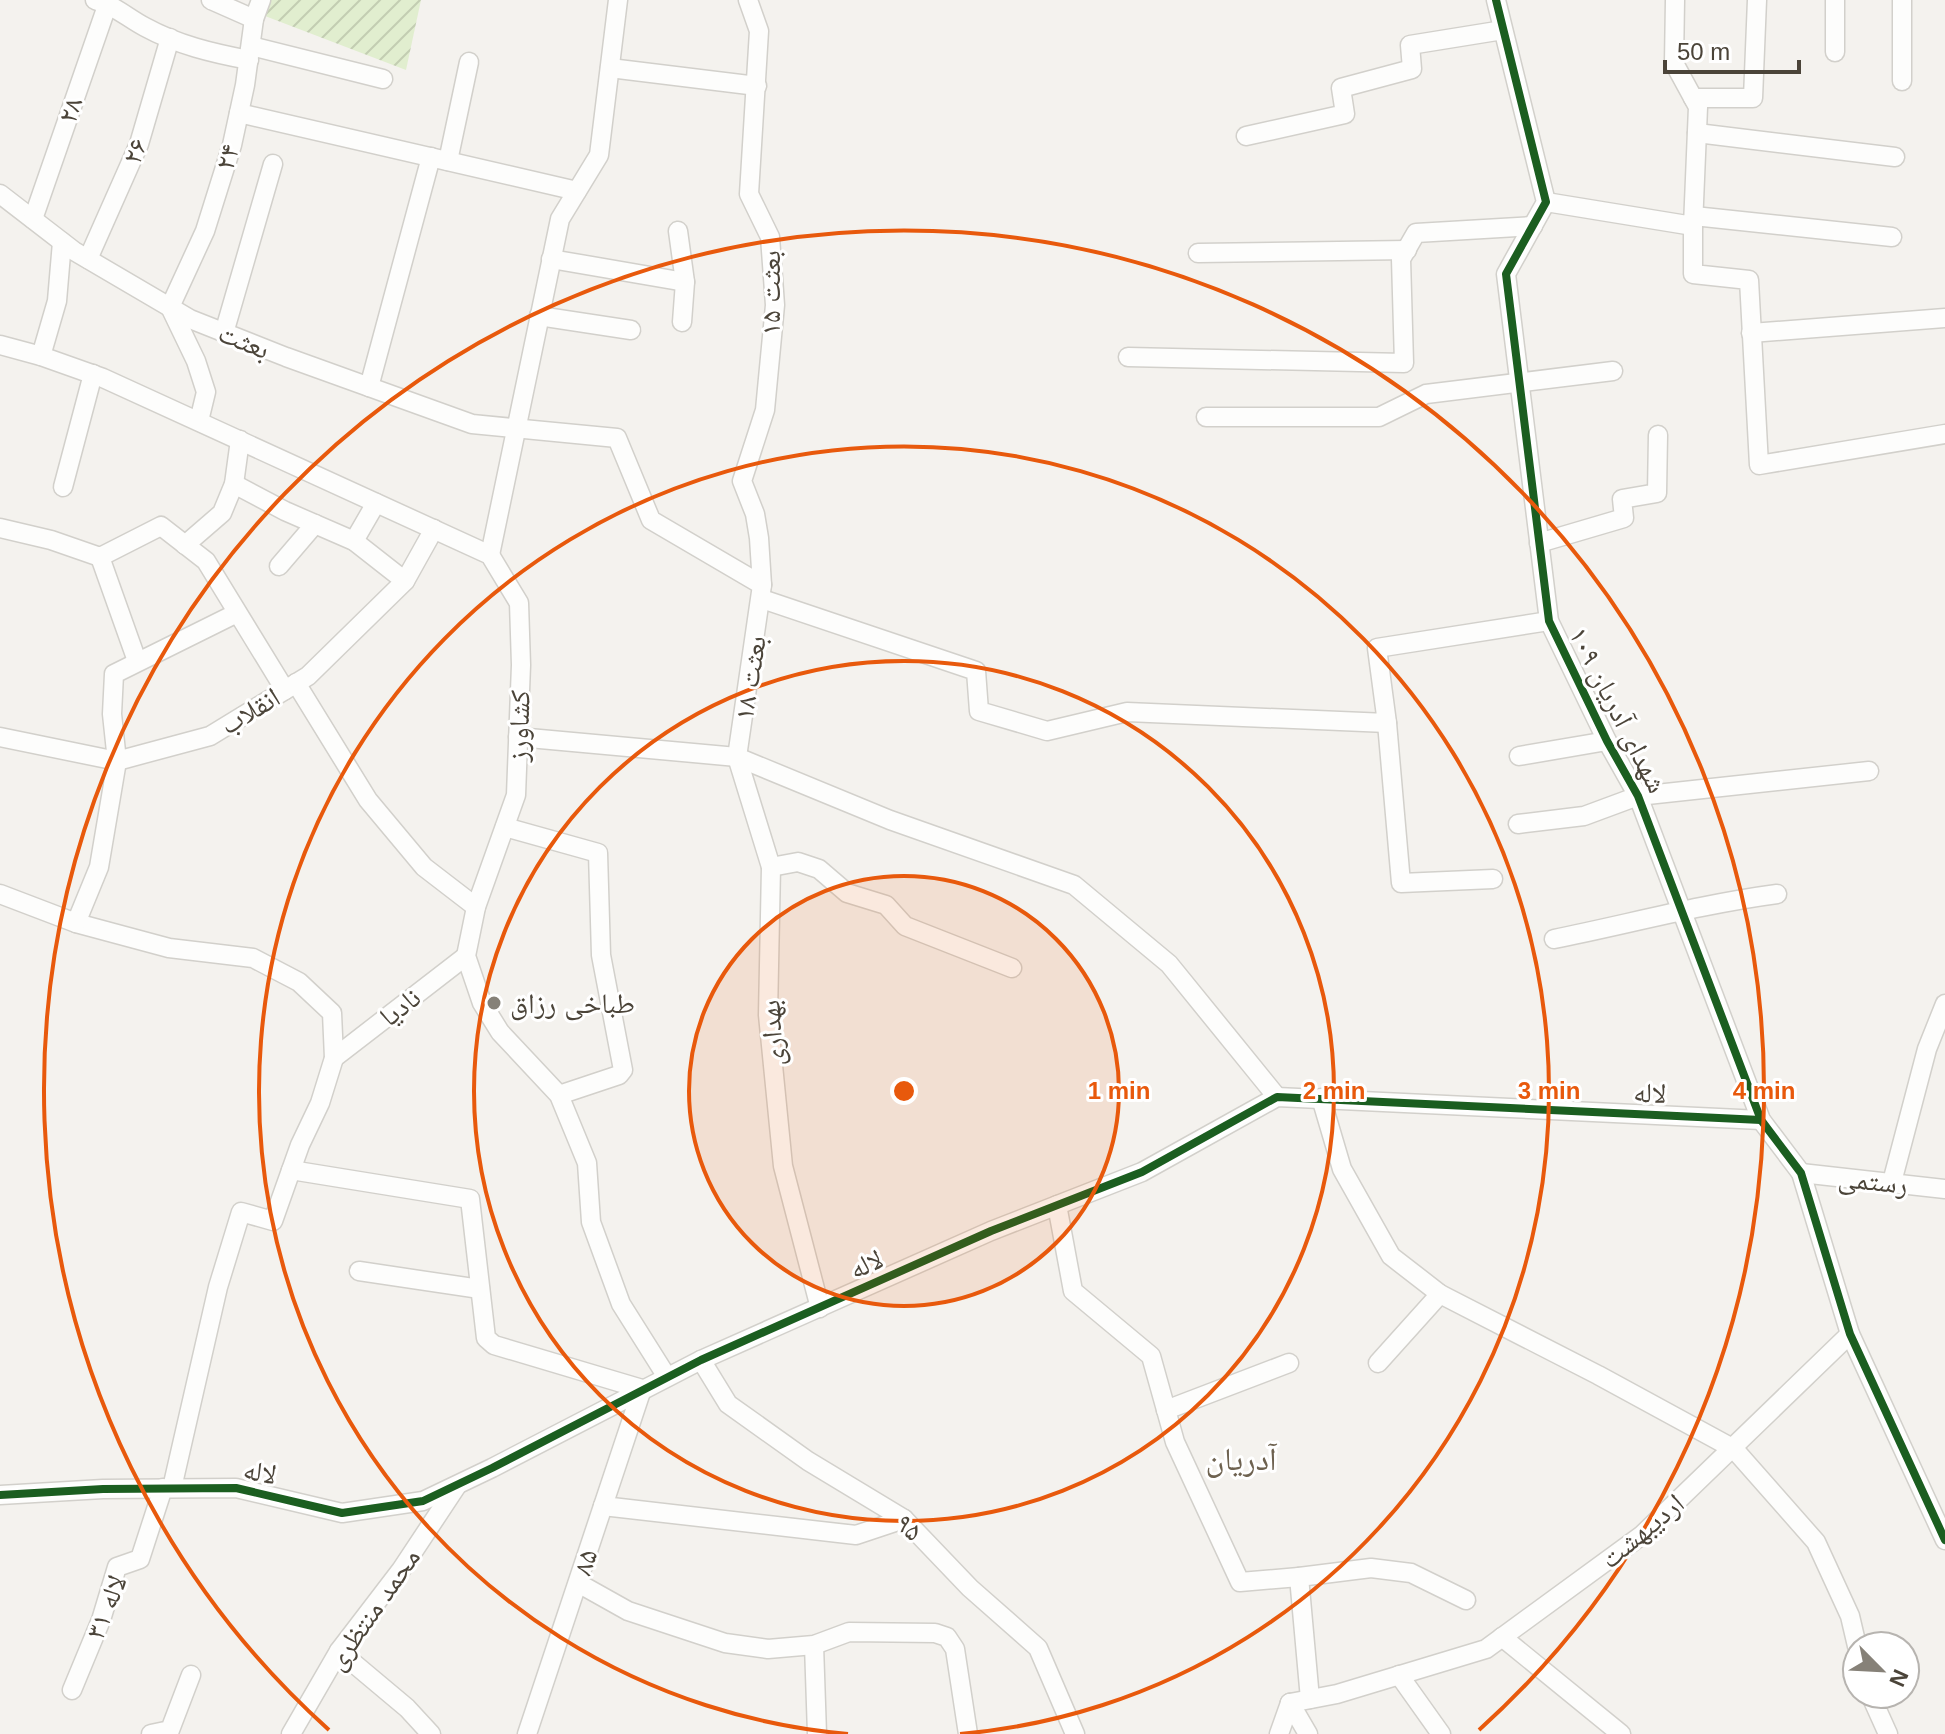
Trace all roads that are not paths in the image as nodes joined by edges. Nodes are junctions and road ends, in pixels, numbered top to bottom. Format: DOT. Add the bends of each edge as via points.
graph roads {
  1 [pos="211,0"];
  2 [pos="261,0"];
  3 [pos="618,0"];
  4 [pos="748,0"];
  5 [pos="1496,0"];
  6 [pos="1675,0"];
  7 [pos="1757,0"];
  8 [pos="1835,0"];
  9 [pos="1902,0"];
  10 [pos="103,1"];
  11 [pos="254,19"];
  12 [pos="1503,30"];
  13 [pos="170,38"];
  14 [pos="1835,52"];
  15 [pos="250,53"];
  16 [pos="469,62"];
  17 [pos="610,68"];
  18 [pos="383,79"];
  19 [pos="1902,81"];
  20 [pos="757,86"];
  21 [pos="1693,98"];
  22 [pos="239,113"];
  23 [pos="1697,133"];
  24 [pos="1246,136"];
  25 [pos="1895,157"];
  26 [pos="440,159"];
  27 [pos="273,164"];
  28 [pos="577,191"];
  29 [pos="0,194"];
  30 [pos="1546,202"];
  31 [pos="33,219"];
  32 [pos="1693,221"];
  33 [pos="1533,226"];
  34 [pos="678,231"];
  35 [pos="1892,237"];
  36 [pos="62,242"];
  37 [pos="1407,250"];
  38 [pos="1198,253"];
  39 [pos="88,259"];
  40 [pos="551,259"];
  41 [pos="685,282"];
  42 [pos="170,307"];
  43 [pos="539,316"];
  44 [pos="1945,318"];
  45 [pos="682,322"];
  46 [pos="631,330"];
  47 [pos="224,333"];
  48 [pos="1751,333"];
  49 [pos="0,345"];
  50 [pos="41,356"];
  51 [pos="1128,357"];
  52 [pos="1613,371"];
  53 [pos="93,374"];
  54 [pos="1519,381"];
  55 [pos="369,387"];
  56 [pos="1206,417"];
  57 [pos="199,421"];
  58 [pos="515,429"];
  59 [pos="1945,434"];
  60 [pos="1658,435"];
  61 [pos="240,440"];
  62 [pos="234,484"];
  63 [pos="63,487"];
  64 [pos="376,503"];
  65 [pos="315,524"];
  66 [pos="0,528"];
  67 [pos="434,529"];
  68 [pos="354,541"];
  69 [pos="1539,543"];
  70 [pos="185,545"];
  71 [pos="490,555"];
  72 [pos="100,557"];
  73 [pos="279,566"];
  74 [pos="405,581"];
  75 [pos="762,592"];
  76 [pos="237,613"];
  77 [pos="1549,621"];
  78 [pos="137,661"];
  79 [pos="290,686"];
  80 [pos="1387,723"];
  81 [pos="0,737"];
  82 [pos="518,737"];
  83 [pos="1607,741"];
  84 [pos="1519,756"];
  85 [pos="737,757"];
  86 [pos="117,761"];
  87 [pos="1869,771"];
  88 [pos="1638,796"];
  89 [pos="1518,824"];
  90 [pos="505,827"];
  91 [pos="771,867"];
  92 [pos="1493,879"];
  93 [pos="0,894"];
  94 [pos="1777,894"];
  95 [pos="476,907"];
  96 [pos="1683,913"];
  97 [pos="76,923"];
  98 [pos="1554,939"];
  99 [pos="466,956"];
  100 [pos="1012,968"];
  101 [pos="1945,1004"];
  102 [pos="334,1058"];
  103 [pos="559,1095"];
  104 [pos="1277,1097"];
  105 [pos="1321,1098"];
  106 [pos="1761,1120"];
  107 [pos="291,1170"];
  108 [pos="1801,1173"];
  109 [pos="1892,1182"];
  110 [pos="1945,1189"];
  111 [pos="1057,1205"];
  112 [pos="359,1271"];
  113 [pos="480,1289"];
  114 [pos="1440,1294"];
  115 [pos="820,1308"];
  116 [pos="1850,1334"];
  117 [pos="701,1360"];
  118 [pos="1289,1363"];
  119 [pos="1378,1363"];
  120 [pos="667,1377"];
  121 [pos="642,1389"];
  122 [pos="1166,1410"];
  123 [pos="1734,1449"];
  124 [pos="457,1485"];
  125 [pos="168,1488"];
  126 [pos="0,1495"];
  127 [pos="603,1506"];
  128 [pos="904,1519"];
  129 [pos="1945,1540"];
  130 [pos="1299,1577"];
  131 [pos="578,1583"];
  132 [pos="1466,1600"];
  133 [pos="1853,1630"];
  134 [pos="1502,1637"];
  135 [pos="814,1645"];
  136 [pos="339,1651"];
  137 [pos="191,1675"];
  138 [pos="1399,1675"];
  139 [pos="72,1690"];
  140 [pos="1310,1699"];
  141 [pos="1290,1703"];
  142 [pos="1877,1710"];
  143 [pos="167,1733"];
  144 [pos="291,1734"];
  145 [pos="430,1734"];
  146 [pos="527,1734"];
  147 [pos="817,1734"];
  148 [pos="968,1734"];
  149 [pos="1075,1734"];
  150 [pos="1279,1734"];
  151 [pos="1308,1734"];
  152 [pos="1441,1734"];
  153 [pos="1621,1734"];
  154 [pos="1888,1734"];
  1 -- 11 [label="street"];
  2 -- 11 [label="street, ۲۴"];
  3 -- 17 [label="street"];
  4 -- 20 [label="street, بعثت ۱۵" via="759,31"];
  5 -- 12 [label="street"];
  6 -- 21 [label="street" via="1674,63"];
  7 -- 21 [label="street" via="1753,98"];
  8 -- 14 [label="street"];
  9 -- 19 [label="street"];
  10 -- 13 [label="street"];
  10 -- 31 [label="street, ۲۸"];
  11 -- 15 [label="street, ۲۴"];
  12 -- 24 [label="street" via="1410,45 1412,69 1341,88 1345,114"];
  12 -- 30 [label="street"];
  13 -- 15 [label="street" via="203,52"];
  13 -- 39 [label="street, ۲۶" via="139,144"];
  15 -- 18 [label="street"];
  15 -- 22 [label="street, ۲۴"];
  16 -- 26 [label="street"];
  17 -- 20 [label="street"];
  17 -- 28 [label="street" via="599,155"];
  20 -- 75 [label="street, بعثت ۱۵" via="749,194 770,237 775,305 765,410 742,481 755,514"];
  21 -- 23 [label="street"];
  22 -- 26 [label="street"];
  22 -- 42 [label="street, ۲۴" via="205,231"];
  23 -- 25 [label="street"];
  23 -- 32 [label="street"];
  26 -- 28 [label="street"];
  26 -- 55 [label="street"];
  27 -- 47 [label="street"];
  28 -- 40 [label="street" via="560,219"];
  29 -- 31 [label="street, بعثت"];
  30 -- 32 [label="street"];
  30 -- 33 [label="street, شهدای آدریان ۱۰۹"];
  31 -- 36 [label="street, بعثت"];
  32 -- 35 [label="street"];
  32 -- 48 [label="street" via="1693,274 1749,280"];
  33 -- 37 [label="street" via="1416,233"];
  33 -- 54 [label="street, شهدای آدریان ۱۰۹" via="1506,274"];
  34 -- 41 [label="street"];
  36 -- 39 [label="street, بعثت"];
  36 -- 50 [label="street" via="57,301"];
  37 -- 38 [label="street"];
  37 -- 51 [label="street" via="1401,259 1404,363"];
  39 -- 42 [label="street, بعثت"];
  40 -- 41 [label="street"];
  40 -- 43 [label="street"];
  41 -- 45 [label="street"];
  42 -- 47 [label="street, بعثت"];
  42 -- 57 [label="street" via="206,392"];
  43 -- 46 [label="street"];
  43 -- 58 [label="street"];
  44 -- 48 [label="street"];
  47 -- 55 [label="street, بعثت"];
  48 -- 59 [label="street" via="1759,465"];
  49 -- 50 [label="street"];
  50 -- 53 [label="street"];
  52 -- 54 [label="street"];
  53 -- 57 [label="street"];
  53 -- 63 [label="street"];
  54 -- 56 [label="street" via="1426,394 1379,417"];
  54 -- 69 [label="street, شهدای آدریان ۱۰۹"];
  55 -- 58 [label="street, بعثت" via="472,424"];
  57 -- 61 [label="street"];
  58 -- 71 [label="street"];
  58 -- 75 [label="street, بعثت" via="617,438 651,520"];
  60 -- 69 [label="street" via="1657,493 1622,499 1624,518"];
  61 -- 62 [label="street"];
  61 -- 64 [label="street"];
  62 -- 65 [label="street"];
  62 -- 70 [label="street" via="222,513"];
  64 -- 67 [label="street"];
  64 -- 68 [label="street"];
  65 -- 68 [label="street"];
  65 -- 73 [label="street"];
  66 -- 72 [label="street"];
  67 -- 71 [label="street"];
  67 -- 74 [label="street, انقلاب"];
  68 -- 74 [label="street"];
  69 -- 77 [label="street, شهدای آدریان ۱۰۹"];
  70 -- 72 [label="street" via="161,526"];
  70 -- 76 [label="street" via="206,561"];
  71 -- 82 [label="street, کشاورز" via="519,603"];
  72 -- 78 [label="street"];
  74 -- 79 [label="street, انقلاب" via="308,676"];
  75 -- 80 [label="street" via="976,671 979,711 1047,731 1127,712"];
  75 -- 85 [label="street, بعثت ۱۸"];
  76 -- 78 [label="street"];
  76 -- 79 [label="street"];
  77 -- 80 [label="street" via="1377,648"];
  77 -- 83 [label="street, شهدای آدریان ۱۰۹"];
  78 -- 86 [label="street" via="114,674"];
  79 -- 86 [label="street, انقلاب" via="210,736"];
  79 -- 95 [label="street" via="368,800 424,867"];
  80 -- 92 [label="street" via="1401,883"];
  81 -- 86 [label="street, انقلاب"];
  82 -- 85 [label="street"];
  82 -- 90 [label="street, کشاورز" via="516,795"];
  83 -- 84 [label="street"];
  83 -- 88 [label="street, شهدای آدریان ۱۰۹"];
  85 -- 91 [label="street, بهداری"];
  85 -- 104 [label="street" via="890,820 1074,885 1169,964"];
  86 -- 97 [label="street" via="99,867"];
  87 -- 88 [label="street"];
  88 -- 89 [label="street" via="1584,816"];
  88 -- 96 [label="street, شهدای آدریان ۱۰۹"];
  90 -- 95 [label="street, کشاورز"];
  90 -- 103 [label="street" via="598,853 601,955 623,1070"];
  91 -- 100 [label="street" via="798,862 819,869 847,893 886,905 905,926"];
  91 -- 115 [label="street, بهداری" via="768,1015 783,1166"];
  93 -- 97 [label="street"];
  94 -- 96 [label="street"];
  95 -- 99 [label="street, کشاورز"];
  96 -- 98 [label="street"];
  96 -- 106 [label="street, شهدای آدریان ۱۰۹"];
  97 -- 102 [label="street" via="169,948 253,958 299,982 332,1013"];
  99 -- 102 [label="street, نادیا"];
  99 -- 103 [label="street" via="482,1003 500,1032"];
  101 -- 109 [label="street" via="1927,1049"];
  102 -- 107 [label="street"];
  103 -- 120 [label="street" via="587,1163 591,1222 621,1304"];
  104 -- 105 [label="street, لاله"];
  104 -- 111 [label="street, لاله" via="1142,1172"];
  105 -- 106 [label="street, لاله"];
  105 -- 114 [label="street" via="1342,1169 1391,1256"];
  106 -- 108 [label="street, شهدای آدریان ۱۰۹"];
  107 -- 113 [label="street" via="470,1199"];
  107 -- 125 [label="street" via="273,1221 241,1212"];
  108 -- 109 [label="street, رستمی"];
  108 -- 116 [label="street, شهدای آدریان ۱۰۹"];
  109 -- 110 [label="street, رستمی"];
  111 -- 115 [label="street, لاله"];
  111 -- 122 [label="street" via="1073,1291 1151,1356"];
  112 -- 113 [label="street"];
  113 -- 121 [label="street" via="486,1338 494,1345"];
  114 -- 119 [label="street"];
  114 -- 123 [label="street"];
  115 -- 117 [label="street, لاله"];
  116 -- 123 [label="street, اردیبهشت"];
  116 -- 129 [label="street, شهدای آدریان ۱۰۹"];
  117 -- 120 [label="street, لاله"];
  117 -- 128 [label="street, ۹۵" via="728,1404"];
  118 -- 122 [label="street"];
  120 -- 121 [label="street, لاله"];
  121 -- 124 [label="street, لاله"];
  121 -- 127 [label="street, ۸۵"];
  122 -- 130 [label="street" via="1175,1442 1240,1582"];
  123 -- 133 [label="street" via="1816,1542"];
  123 -- 134 [label="street, اردیبهشت" via="1642,1535"];
  124 -- 125 [label="street, لاله" via="423,1501 342,1513 236,1488"];
  124 -- 136 [label="street, محمد منتظری"];
  125 -- 126 [label="street, لاله"];
  125 -- 139 [label="street, لاله ۳۱" via="140,1559 117,1567"];
  127 -- 128 [label="street" via="856,1535"];
  127 -- 131 [label="street, ۸۵"];
  128 -- 149 [label="street, ۹۵" via="1038,1648"];
  130 -- 132 [label="street" via="1371,1568 1411,1573"];
  130 -- 140 [label="street"];
  131 -- 135 [label="street" via="628,1611 725,1643 768,1649"];
  131 -- 146 [label="street, ۸۵"];
  134 -- 138 [label="street, اردیبهشت" via="1486,1649"];
  134 -- 153 [label="street"];
  135 -- 147 [label="street"];
  135 -- 148 [label="street" via="849,1632 947,1637 955,1649"];
  136 -- 144 [label="street, محمد منتظری"];
  136 -- 145 [label="street"];
  137 -- 143 [label="street"];
  138 -- 140 [label="street, اردیبهشت"];
  138 -- 152 [label="street"];
  140 -- 141 [label="street, اردیبهشت"];
  141 -- 150 [label="street"];
  141 -- 151 [label="street"];
  142 -- 154 [label="street"];
}
